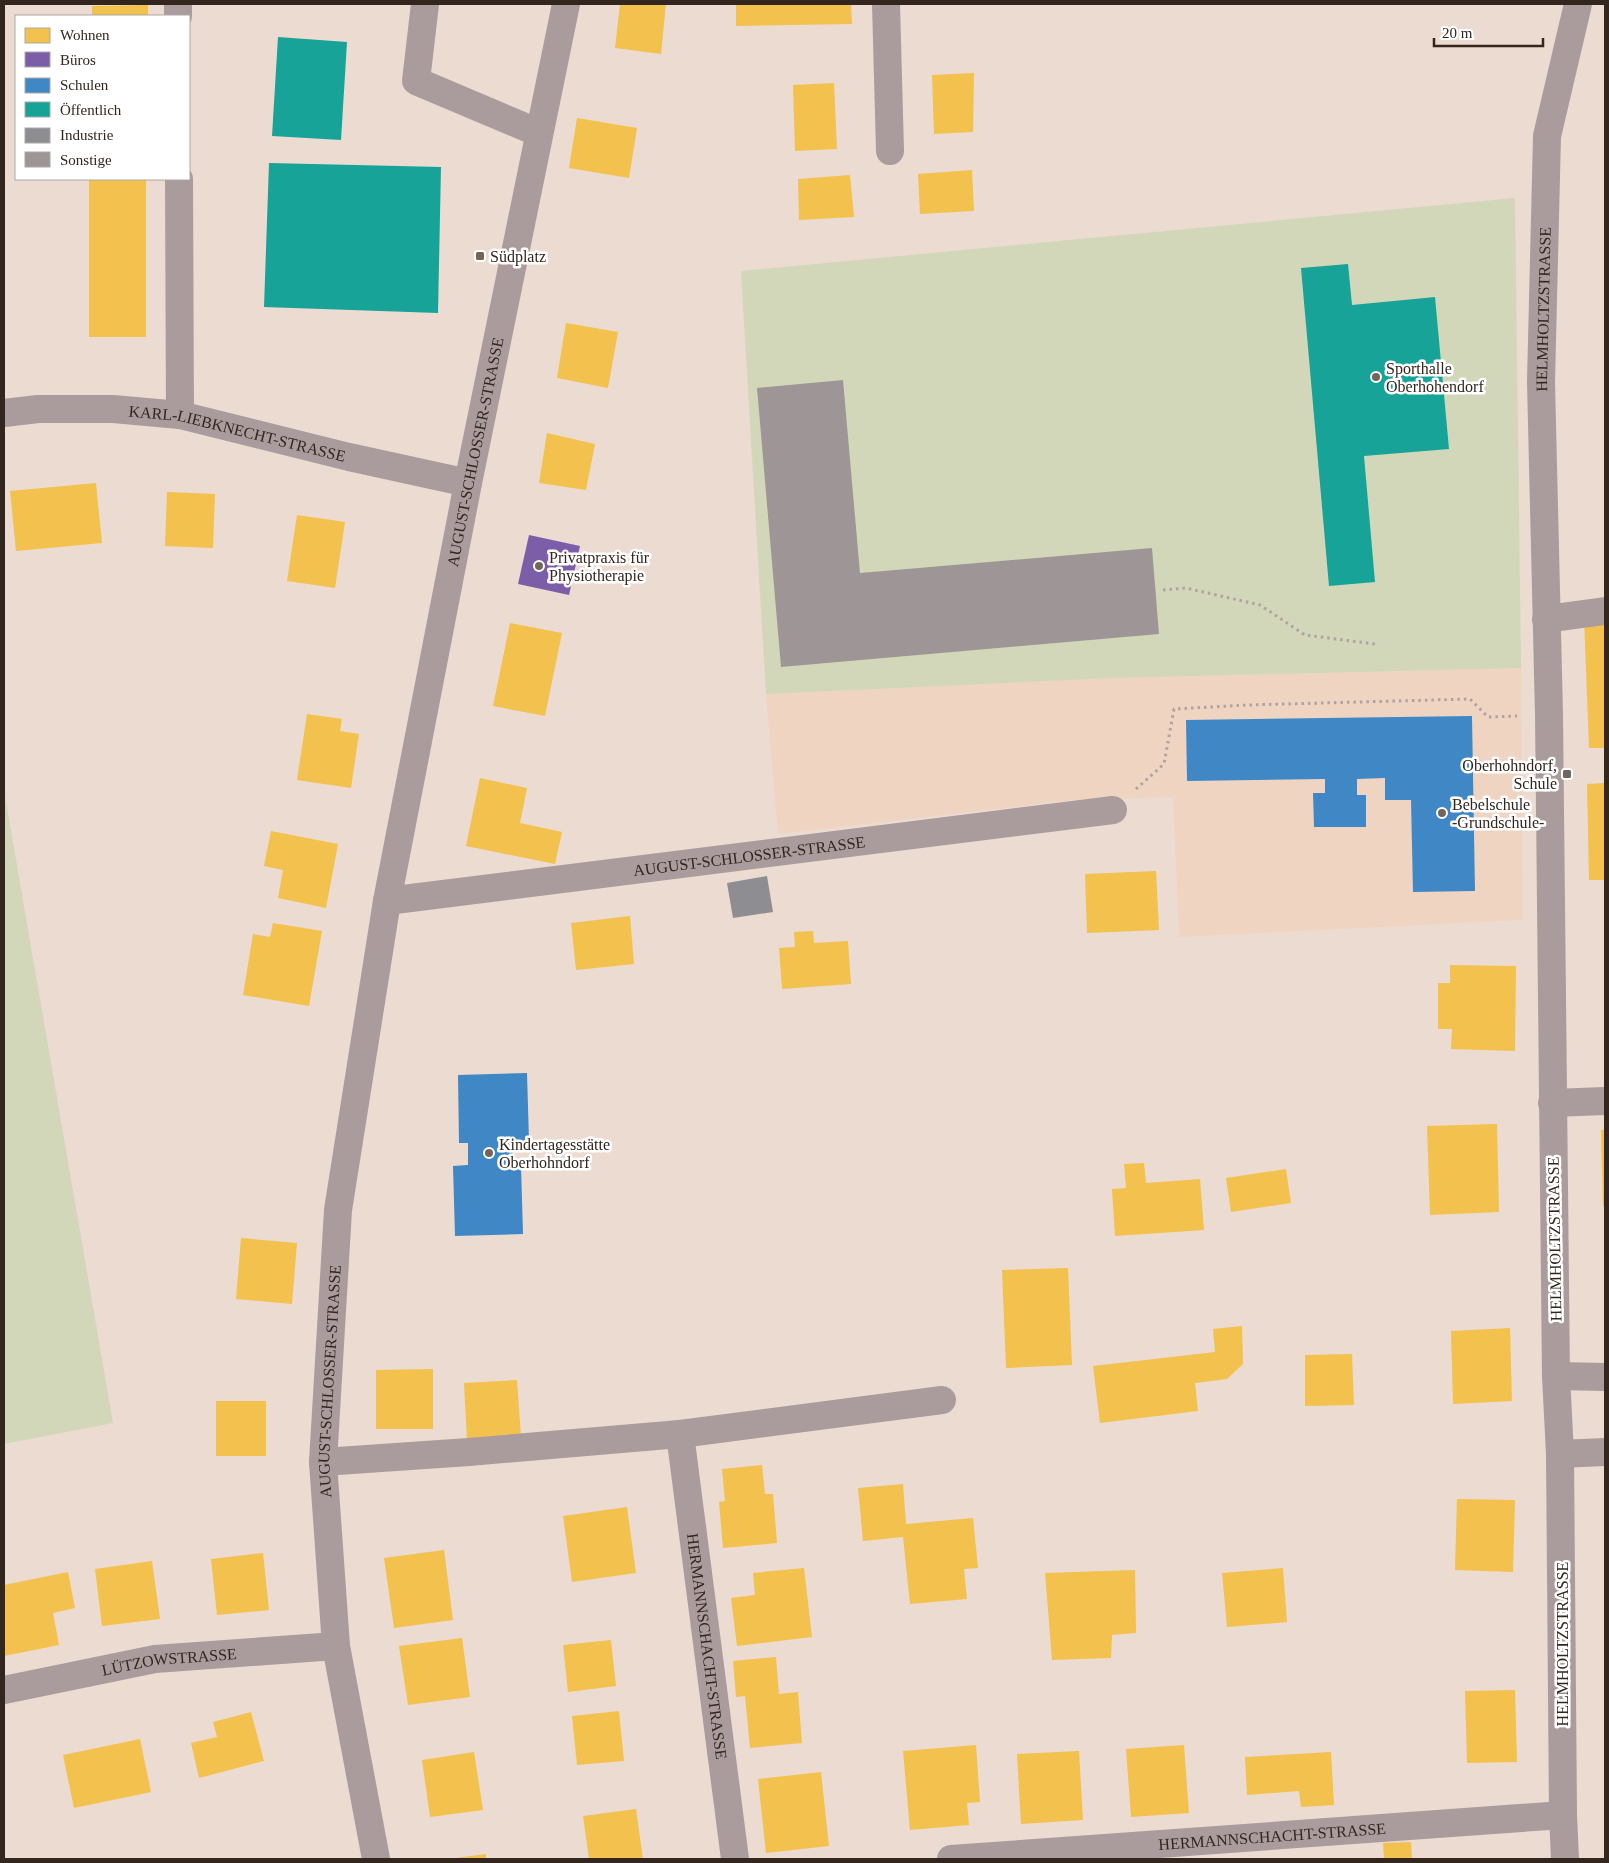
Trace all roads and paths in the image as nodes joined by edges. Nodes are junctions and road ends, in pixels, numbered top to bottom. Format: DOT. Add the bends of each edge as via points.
graph roads {
  1 [pos="425,4"];
  2 [pos="566,4"];
  3 [pos="886,4"];
  4 [pos="1578,4"];
  5 [pos="539,133"];
  6 [pos="890,151"];
  7 [pos="179,180"];
  8 [pos="4,413"];
  9 [pos="180,415"];
  10 [pos="468,483"];
  11 [pos="1163,590"];
  12 [pos="1605,611"];
  13 [pos="1546,620"];
  14 [pos="1375,644"];
  15 [pos="1549,715"];
  16 [pos="1113,810"];
  17 [pos="386,901"];
  18 [pos="1605,1101"];
  19 [pos="1552,1103"];
  20 [pos="1556,1376"];
  21 [pos="1605,1377"];
  22 [pos="942,1400"];
  23 [pos="680,1434"];
  24 [pos="1605,1452"];
  25 [pos="1560,1454"];
  26 [pos="323,1462"];
  27 [pos="336,1646"];
  28 [pos="4,1690"];
  29 [pos="1563,1815"];
  30 [pos="376,1859"];
  31 [pos="735,1859"];
  32 [pos="951,1859"];
  33 [pos="1565,1859"];
  1 -- 5 [label="street" via="416,81"];
  2 -- 5 [label="street, AUGUST-SCHLOSSER-STRASSE"];
  3 -- 6 [label="street"];
  4 -- 13 [label="street, HELMHOLTZSTRASSE" via="1547,136 1541,382"];
  5 -- 10 [label="street, AUGUST-SCHLOSSER-STRASSE"];
  7 -- 9 [label="street"];
  8 -- 9 [label="street, KARL-LIEBKNECHT-STRASSE" via="113,408"];
  9 -- 10 [label="street, KARL-LIEBKNECHT-STRASSE"];
  10 -- 17 [label="street, AUGUST-SCHLOSSER-STRASSE"];
  11 -- 14 [label="path" via="1186,588 1260,605 1305,635"];
  12 -- 13 [label="street"];
  13 -- 15 [label="street, HELMHOLTZSTRASSE"];
  15 -- 16 [label="path" via="1488,717 1470,699 1174,709 1164,764"];
  15 -- 19 [label="street, HELMHOLTZSTRASSE"];
  16 -- 17 [label="street, AUGUST-SCHLOSSER-STRASSE"];
  17 -- 26 [label="street, AUGUST-SCHLOSSER-STRASSE" via="338,1210"];
  18 -- 19 [label="street"];
  19 -- 20 [label="street, HELMHOLTZSTRASSE"];
  20 -- 21 [label="street"];
  20 -- 25 [label="street, HELMHOLTZSTRASSE"];
  22 -- 23 [label="street"];
  23 -- 26 [label="street"];
  23 -- 31 [label="street, HERMANNSCHACHT-STRASSE"];
  24 -- 25 [label="street"];
  25 -- 29 [label="street, HELMHOLTZSTRASSE"];
  26 -- 27 [label="street, AUGUST-SCHLOSSER-STRASSE"];
  27 -- 28 [label="street, LÜTZOWSTRASSE" via="155,1659"];
  27 -- 30 [label="street, AUGUST-SCHLOSSER-STRASSE"];
  29 -- 32 [label="street, HERMANNSCHACHT-STRASSE"];
  29 -- 33 [label="street, HELMHOLTZSTRASSE"];
}
